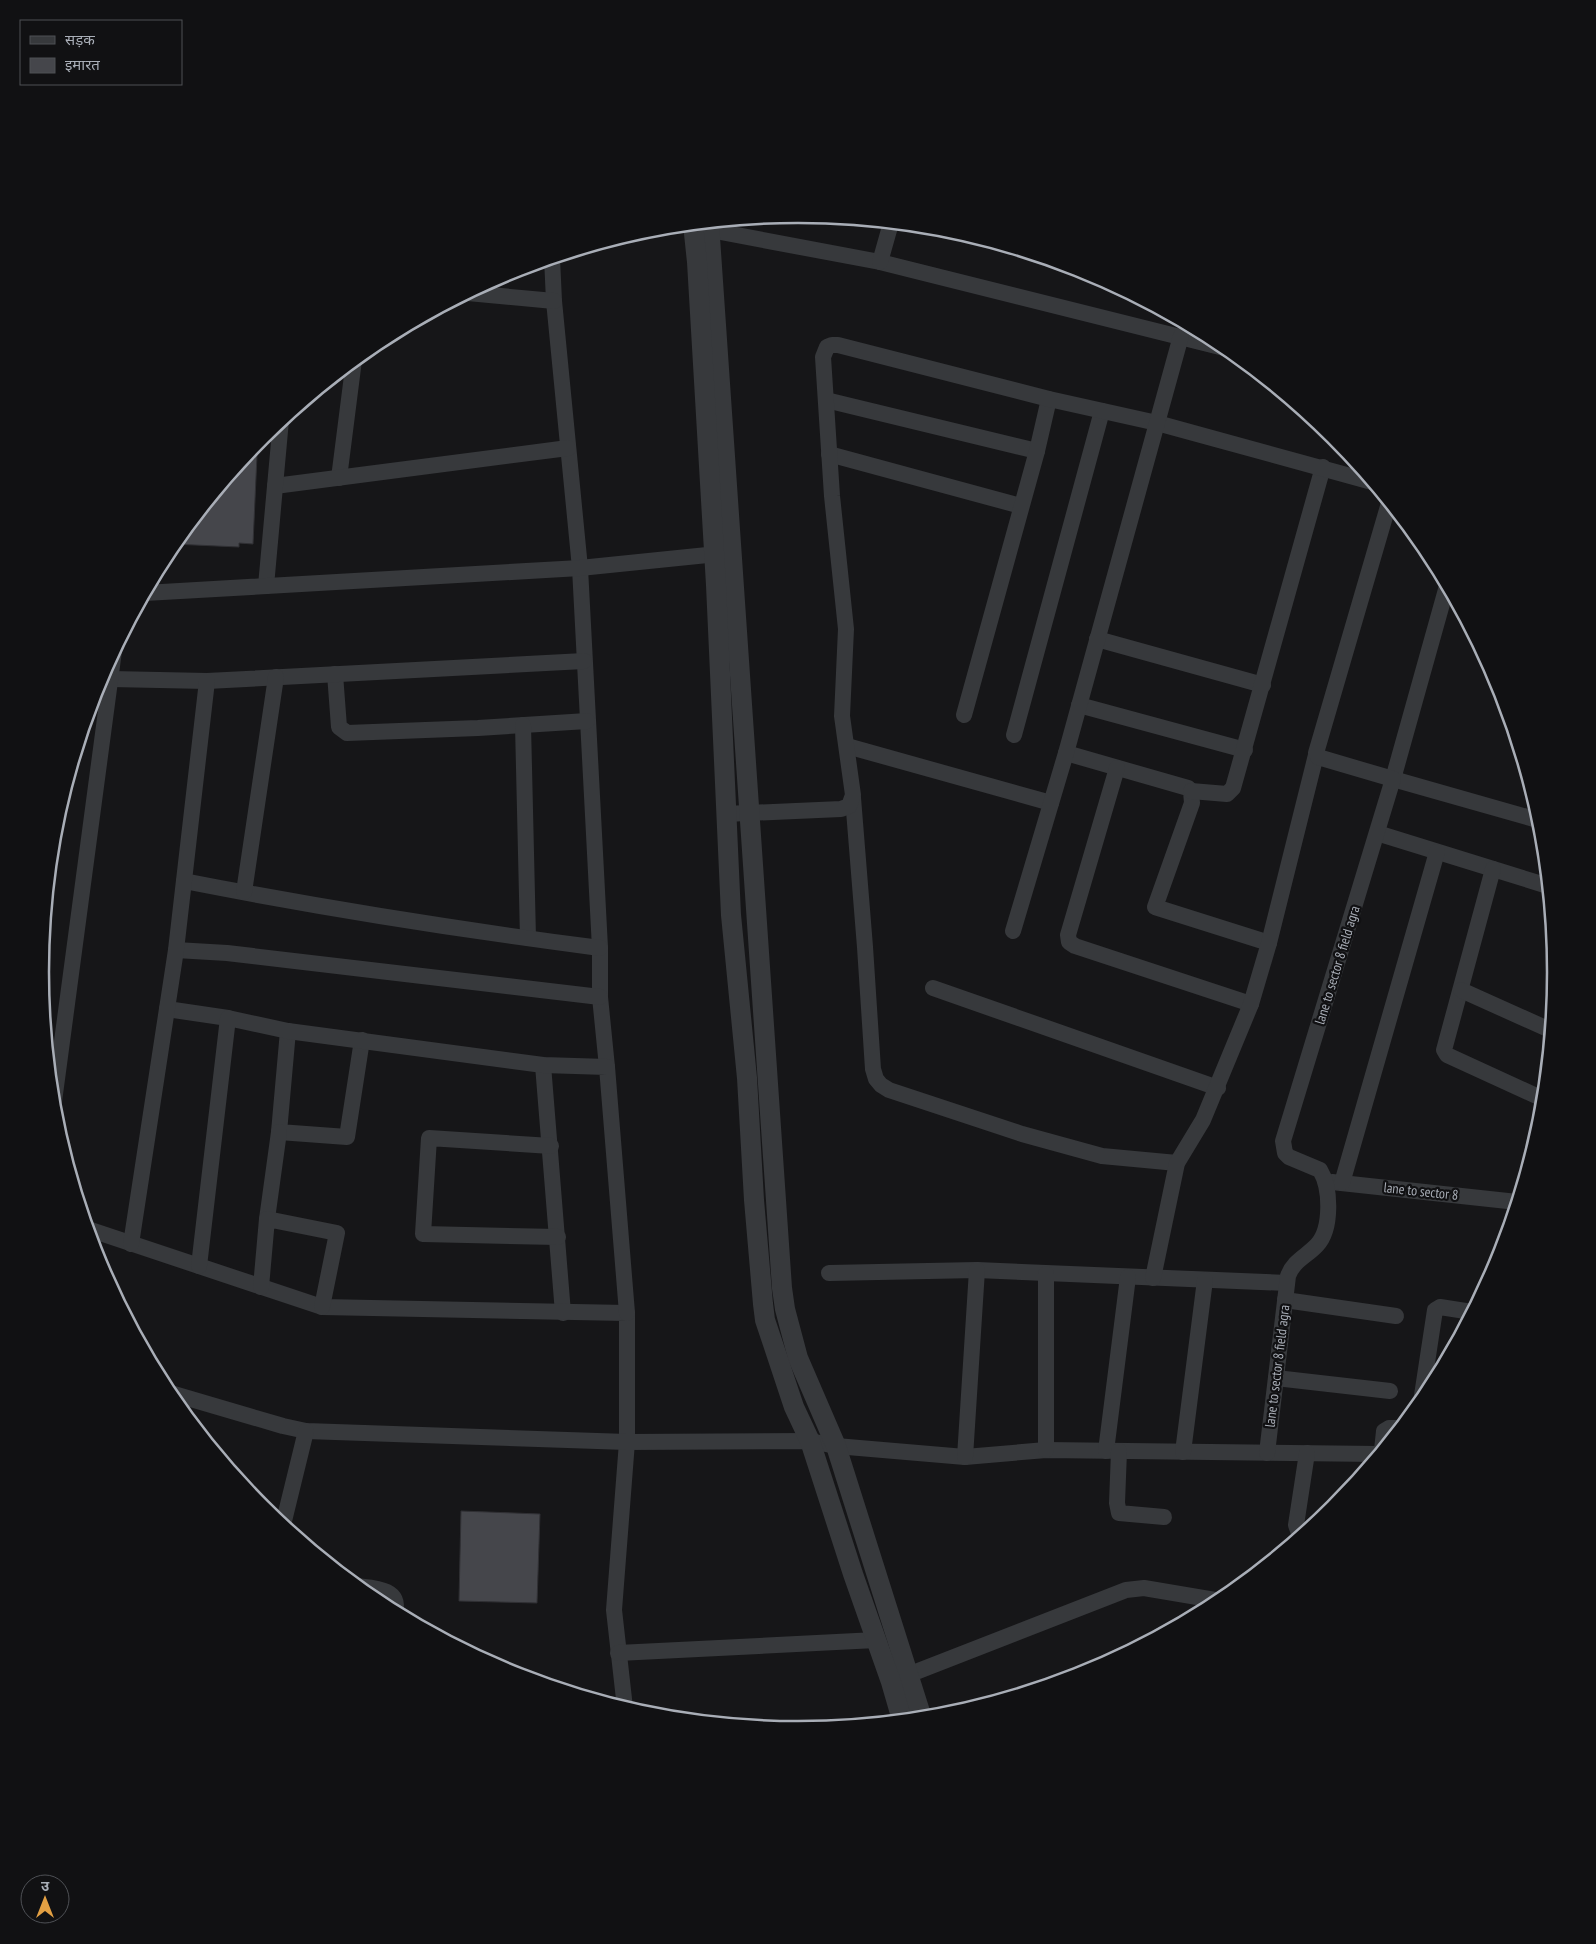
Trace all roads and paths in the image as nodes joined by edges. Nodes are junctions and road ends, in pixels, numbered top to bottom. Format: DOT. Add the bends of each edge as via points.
graph roads {
  1 [pos="712,228"];
  2 [pos="889,228"];
  3 [pos="704,229"];
  4 [pos="880,262"];
  5 [pos="552,265"];
  6 [pos="480,294"];
  7 [pos="554,301"];
  8 [pos="1181,336"];
  9 [pos="1203,342"];
  10 [pos="353,370"];
  11 [pos="1049,399"];
  12 [pos="826,400"];
  13 [pos="1102,412"];
  14 [pos="1156,423"];
  15 [pos="280,431"];
  16 [pos="568,448"];
  17 [pos="1037,451"];
  18 [pos="829,454"];
  19 [pos="1323,468"];
  20 [pos="339,478"];
  21 [pos="1362,479"];
  22 [pos="275,486"];
  23 [pos="1021,506"];
  24 [pos="1387,510"];
  25 [pos="722,553"];
  26 [pos="580,568"];
  27 [pos="266,586"];
  28 [pos="152,592"];
  29 [pos="1445,594"];
  30 [pos="1097,639"];
  31 [pos="584,661"];
  32 [pos="112,672"];
  33 [pos="335,674"];
  34 [pos="276,677"];
  35 [pos="111,679"];
  36 [pos="207,681"];
  37 [pos="1263,685"];
  38 [pos="1079,705"];
  39 [pos="98,708"];
  40 [pos="964,715"];
  41 [pos="587,721"];
  42 [pos="523,725"];
  43 [pos="1014,735"];
  44 [pos="847,746"];
  45 [pos="1245,750"];
  46 [pos="1066,753"];
  47 [pos="1316,755"];
  48 [pos="1117,768"];
  49 [pos="1393,779"];
  50 [pos="1191,791"];
  51 [pos="853,798"];
  52 [pos="1051,802"];
  53 [pos="725,814"];
  54 [pos="749,814"];
  55 [pos="1531,819"];
  56 [pos="1377,832"];
  57 [pos="1437,852"];
  58 [pos="1493,869"];
  59 [pos="184,881"];
  60 [pos="1542,884"];
  61 [pos="244,892"];
  62 [pos="1013,932"];
  63 [pos="528,938"];
  64 [pos="1269,943"];
  65 [pos="600,948"];
  66 [pos="176,950"];
  67 [pos="933,988"];
  68 [pos="1461,990"];
  69 [pos="600,998"];
  70 [pos="1251,1004"];
  71 [pos="167,1009"];
  72 [pos="228,1018"];
  73 [pos="1545,1028"];
  74 [pos="288,1031"];
  75 [pos="362,1040"];
  76 [pos="543,1065"];
  77 [pos="607,1067"];
  78 [pos="57,1082"];
  79 [pos="1218,1088"];
  80 [pos="1537,1096"];
  81 [pos="279,1132"];
  82 [pos="551,1146"];
  83 [pos="1177,1163"];
  84 [pos="1334,1182"];
  85 [pos="1511,1201"];
  86 [pos="267,1219"];
  87 [pos="96,1232"];
  88 [pos="558,1237"];
  89 [pos="130,1244"];
  90 [pos="199,1266"];
  91 [pos="977,1270"];
  92 [pos="828,1273"];
  93 [pos="1046,1274"];
  94 [pos="1128,1277"];
  95 [pos="1152,1278"];
  96 [pos="1205,1280"];
  97 [pos="1287,1283"];
  98 [pos="261,1287"];
  99 [pos="1285,1300"];
  100 [pos="322,1307"];
  101 [pos="1466,1311"];
  102 [pos="563,1313"];
  103 [pos="627,1314"];
  104 [pos="1396,1316"];
  105 [pos="1276,1378"];
  106 [pos="1424,1384"];
  107 [pos="1390,1391"];
  108 [pos="181,1396"];
  109 [pos="1392,1428"];
  110 [pos="306,1431"];
  111 [pos="1383,1439"];
  112 [pos="810,1441"];
  113 [pos="627,1442"];
  114 [pos="836,1446"];
  115 [pos="1046,1450"];
  116 [pos="1112,1451"];
  117 [pos="1183,1452"];
  118 [pos="1267,1453"];
  119 [pos="1307,1453"];
  120 [pos="1371,1454"];
  121 [pos="965,1457"];
  122 [pos="285,1517"];
  123 [pos="1164,1517"];
  124 [pos="1298,1530"];
  125 [pos="372,1588"];
  126 [pos="1205,1601"];
  127 [pos="395,1603"];
  128 [pos="876,1640"];
  129 [pos="618,1653"];
  130 [pos="908,1675"];
  131 [pos="623,1700"];
  132 [pos="920,1711"];
  133 [pos="900,1714"];
  1 -- 4 [label="street"];
  2 -- 4 [label="street"];
  3 -- 25 [label="street"];
  4 -- 8 [label="street"];
  5 -- 7 [label="street"];
  6 -- 7 [label="street"];
  7 -- 16 [label="street"];
  8 -- 9 [label="street"];
  8 -- 14 [label="street"];
  10 -- 20 [label="street"];
  11 -- 12 [label="street" via="832,345 827,347 823,357"];
  11 -- 13 [label="street"];
  11 -- 17 [label="street"];
  12 -- 17 [label="street"];
  12 -- 18 [label="street"];
  13 -- 14 [label="street"];
  13 -- 43 [label="street"];
  14 -- 19 [label="street"];
  14 -- 30 [label="street"];
  15 -- 22 [label="street"];
  16 -- 20 [label="street"];
  16 -- 26 [label="street"];
  17 -- 23 [label="street"];
  18 -- 23 [label="street"];
  18 -- 44 [label="street" via="846,629 842,716"];
  19 -- 21 [label="street"];
  19 -- 37 [label="street"];
  20 -- 22 [label="street"];
  22 -- 27 [label="street"];
  23 -- 40 [label="street"];
  24 -- 47 [label="street"];
  25 -- 26 [label="street"];
  25 -- 53 [label="street"];
  25 -- 54 [label="street"];
  26 -- 27 [label="street"];
  26 -- 31 [label="street"];
  27 -- 28 [label="street"];
  29 -- 49 [label="street, lane to sector 8 field agra"];
  30 -- 37 [label="street"];
  30 -- 38 [label="street"];
  31 -- 33 [label="street"];
  31 -- 41 [label="street"];
  32 -- 35 [label="street"];
  33 -- 34 [label="street"];
  33 -- 42 [label="street" via="339,727 347,733"];
  34 -- 36 [label="street"];
  34 -- 61 [label="street"];
  35 -- 36 [label="street"];
  35 -- 39 [label="street"];
  36 -- 59 [label="street"];
  37 -- 45 [label="street"];
  38 -- 45 [label="street"];
  38 -- 46 [label="street"];
  39 -- 78 [label="street"];
  41 -- 42 [label="street"];
  41 -- 65 [label="street"];
  42 -- 63 [label="street"];
  44 -- 51 [label="street"];
  44 -- 52 [label="street"];
  45 -- 50 [label="street" via="1230,793"];
  46 -- 48 [label="street"];
  46 -- 52 [label="street"];
  47 -- 49 [label="street"];
  47 -- 64 [label="street"];
  48 -- 50 [label="street" via="1183,785"];
  48 -- 70 [label="street" via="1068,935 1069,942"];
  49 -- 55 [label="street"];
  49 -- 56 [label="street, lane to sector 8 field agra"];
  50 -- 64 [label="street" via="1192,802 1155,907"];
  51 -- 54 [label="street" via="849,806 841,809"];
  51 -- 83 [label="street" via="872,1058 876,1079 881,1085 1022,1134 1102,1156"];
  52 -- 62 [label="street"];
  53 -- 54 [label="street"];
  53 -- 112 [label="street" via="730,916 747,1078 765,1320 794,1407"];
  54 -- 114 [label="street" via="782,1288 798,1358"];
  56 -- 57 [label="street"];
  56 -- 84 [label="street, lane to sector 8 field agra" via="1284,1141 1285,1153 1289,1157 1315,1167"];
  57 -- 58 [label="street"];
  57 -- 84 [label="street"];
  58 -- 60 [label="street"];
  58 -- 68 [label="street"];
  59 -- 61 [label="street"];
  59 -- 66 [label="street"];
  61 -- 63 [label="street"];
  63 -- 65 [label="street"];
  64 -- 70 [label="street"];
  65 -- 69 [label="street"];
  66 -- 69 [label="street" via="227,953"];
  66 -- 71 [label="street"];
  67 -- 79 [label="street"];
  68 -- 73 [label="street"];
  68 -- 80 [label="street" via="1444,1045 1447,1055"];
  69 -- 77 [label="street"];
  70 -- 79 [label="street"];
  71 -- 72 [label="street"];
  71 -- 89 [label="street"];
  72 -- 74 [label="street"];
  72 -- 90 [label="street"];
  74 -- 75 [label="street"];
  74 -- 81 [label="street"];
  75 -- 76 [label="street"];
  75 -- 81 [label="street" via="347,1137"];
  76 -- 77 [label="street"];
  76 -- 82 [label="street"];
  77 -- 103 [label="street"];
  79 -- 83 [label="street"];
  81 -- 86 [label="street"];
  82 -- 88 [label="street"];
  82 -- 88 [label="street" via="429,1138 423,1234"];
  83 -- 95 [label="street"];
  84 -- 85 [label="street, lane to sector 8"];
  84 -- 97 [label="street, lane to sector 8 field agra" via="1328,1191 1324,1236 1293,1265"];
  86 -- 98 [label="street"];
  86 -- 100 [label="street" via="337,1233"];
  87 -- 89 [label="street"];
  88 -- 102 [label="street"];
  89 -- 90 [label="street"];
  90 -- 98 [label="street"];
  91 -- 92 [label="street"];
  91 -- 93 [label="street"];
  91 -- 121 [label="street"];
  93 -- 94 [label="street"];
  93 -- 115 [label="street"];
  94 -- 95 [label="street"];
  94 -- 116 [label="street"];
  95 -- 96 [label="street"];
  96 -- 97 [label="street"];
  96 -- 117 [label="street"];
  97 -- 99 [label="street, lane to sector 8 field agra"];
  98 -- 100 [label="street"];
  99 -- 104 [label="street"];
  99 -- 105 [label="street, lane to sector 8 field agra"];
  100 -- 102 [label="street"];
  101 -- 106 [label="street" via="1440,1307 1435,1310"];
  102 -- 103 [label="street"];
  103 -- 113 [label="street"];
  105 -- 107 [label="street"];
  105 -- 118 [label="street, lane to sector 8 field agra"];
  108 -- 110 [label="street"];
  109 -- 111 [label="street" via="1384,1431"];
  110 -- 113 [label="street"];
  110 -- 122 [label="street"];
  112 -- 113 [label="street"];
  112 -- 114 [label="street"];
  112 -- 128 [label="street"];
  113 -- 129 [label="street" via="614,1610"];
  114 -- 121 [label="street"];
  114 -- 130 [label="street"];
  115 -- 116 [label="street"];
  115 -- 121 [label="street"];
  116 -- 117 [label="street"];
  116 -- 123 [label="street" via="1116,1503 1120,1513"];
  117 -- 118 [label="street"];
  118 -- 119 [label="street"];
  119 -- 120 [label="street"];
  119 -- 124 [label="street"];
  125 -- 127 [label="street" via="391,1594"];
  126 -- 130 [label="street" via="1144,1588 1126,1590"];
  128 -- 129 [label="street"];
  128 -- 133 [label="street"];
  129 -- 131 [label="street"];
  130 -- 132 [label="street"];
}
